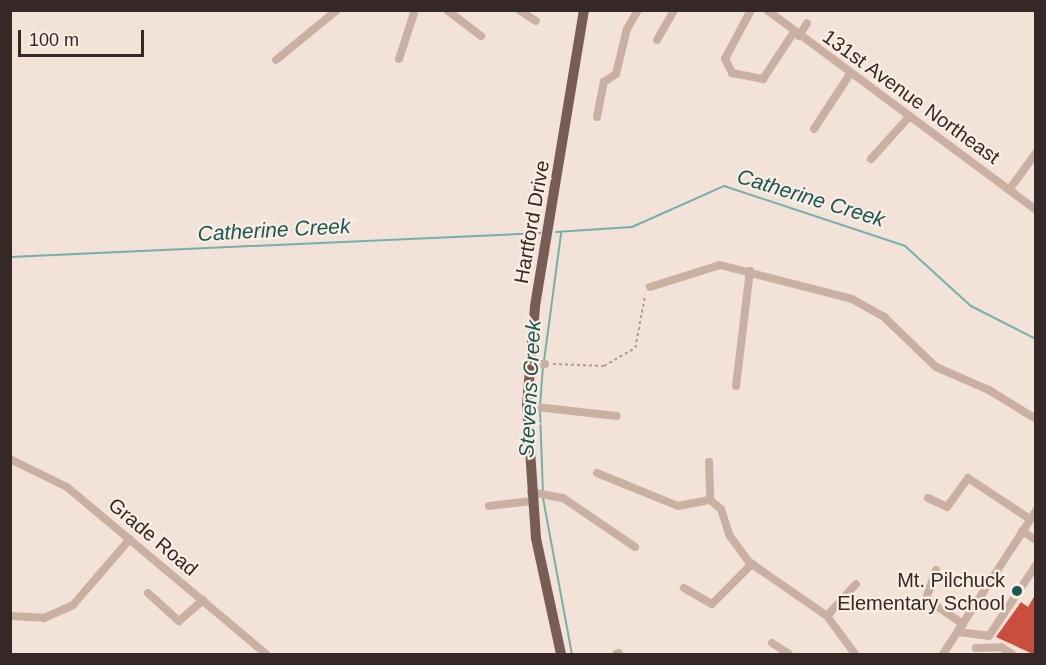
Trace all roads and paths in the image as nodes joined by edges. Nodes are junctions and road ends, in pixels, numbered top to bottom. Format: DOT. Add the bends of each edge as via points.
graph roads {
  1 [pos="337,10"];
  2 [pos="415,10"];
  3 [pos="447,10"];
  4 [pos="519,10"];
  5 [pos="584,10"];
  6 [pos="638,10"];
  7 [pos="674,10"];
  8 [pos="750,10"];
  9 [pos="767,10"];
  10 [pos="536,21"];
  11 [pos="807,23"];
  12 [pos="797,34"];
  13 [pos="480,36"];
  14 [pos="657,40"];
  15 [pos="399,59"];
  16 [pos="276,60"];
  17 [pos="850,75"];
  18 [pos="597,117"];
  19 [pos="908,118"];
  20 [pos="814,129"];
  21 [pos="1035,153"];
  22 [pos="871,159"];
  23 [pos="1009,190"];
  24 [pos="1035,210"];
  25 [pos="750,271"];
  26 [pos="650,287"];
  27 [pos="537,364"];
  28 [pos="736,386"];
  29 [pos="531,406"];
  30 [pos="616,416"];
  31 [pos="1035,419"];
  32 [pos="10,459"];
  33 [pos="709,462"];
  34 [pos="597,473"];
  35 [pos="536,494"];
  36 [pos="928,498"];
  37 [pos="710,500"];
  38 [pos="489,506"];
  39 [pos="1033,515"];
  40 [pos="1023,531"];
  41 [pos="130,539"];
  42 [pos="1035,540"];
  43 [pos="635,547"];
  44 [pos="752,564"];
  45 [pos="1035,565"];
  46 [pos="936,570"];
  47 [pos="856,584"];
  48 [pos="684,588"];
  49 [pos="148,593"];
  50 [pos="203,600"];
  51 [pos="10,616"];
  52 [pos="827,616"];
  53 [pos="960,628"];
  54 [pos="772,643"];
  55 [pos="976,648"];
  56 [pos="261,653"];
  57 [pos="561,654"];
  58 [pos="789,654"];
  59 [pos="855,654"];
  60 [pos="943,654"];
  61 [pos="1012,654"];
  1 -- 16 [label="street"];
  2 -- 15 [label="street"];
  3 -- 13 [label="street"];
  4 -- 10 [label="street"];
  5 -- 27 [label="main road, Hartford Drive"];
  6 -- 18 [label="street" via="629,21 616,74 604,82"];
  7 -- 14 [label="street"];
  8 -- 12 [label="street" via="725,59 732,73 763,79"];
  9 -- 12 [label="street, 131st Avenue Northeast"];
  11 -- 12 [label="street"];
  12 -- 17 [label="street, 131st Avenue Northeast"];
  17 -- 19 [label="street, 131st Avenue Northeast"];
  17 -- 20 [label="street"];
  19 -- 22 [label="street"];
  19 -- 23 [label="street, 131st Avenue Northeast"];
  21 -- 23 [label="street"];
  23 -- 24 [label="street, 131st Avenue Northeast"];
  25 -- 26 [label="street" via="705,267"];
  25 -- 28 [label="street"];
  25 -- 31 [label="street" via="871,307 936,367 989,390"];
  26 -- 27 [label="path" via="635,348 604,366"];
  27 -- 29 [label="main road, Hartford Drive"];
  29 -- 30 [label="street"];
  29 -- 35 [label="main road, Hartford Drive"];
  32 -- 41 [label="street, Grade Road" via="67,487"];
  33 -- 37 [label="street"];
  34 -- 37 [label="street" via="678,506"];
  35 -- 38 [label="street"];
  35 -- 43 [label="street"];
  35 -- 57 [label="main road, Hartford Drive"];
  36 -- 39 [label="street" via="947,507 968,478"];
  37 -- 44 [label="street" via="721,508 730,536"];
  39 -- 40 [label="street"];
  40 -- 42 [label="street"];
  40 -- 53 [label="street"];
  41 -- 50 [label="street, Grade Road"];
  41 -- 51 [label="street" via="73,605 44,618"];
  44 -- 48 [label="street" via="712,604"];
  44 -- 52 [label="street"];
  45 -- 53 [label="street" via="989,636"];
  46 -- 53 [label="street" via="926,599"];
  47 -- 52 [label="street"];
  49 -- 50 [label="street" via="179,621"];
  50 -- 56 [label="street, Grade Road"];
  52 -- 59 [label="street"];
  53 -- 60 [label="street"];
  54 -- 58 [label="street"];
  55 -- 61 [label="street" via="1001,648"];
}
